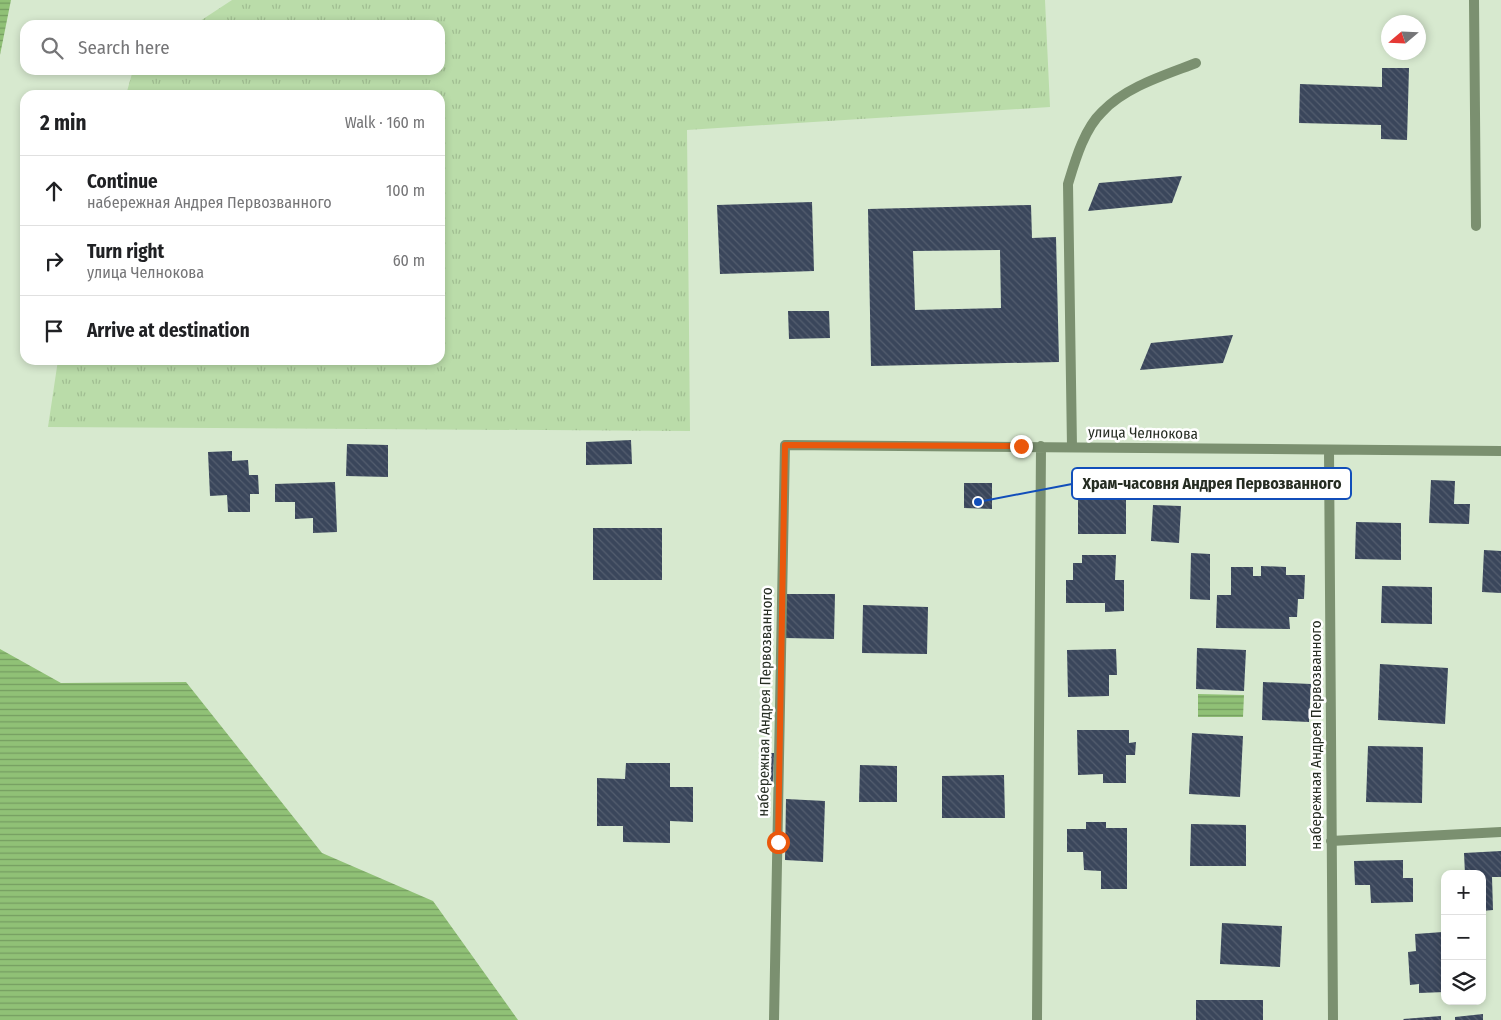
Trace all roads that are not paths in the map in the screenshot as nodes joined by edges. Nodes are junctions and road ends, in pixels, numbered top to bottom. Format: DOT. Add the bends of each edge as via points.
graph roads {
  1 [pos="1474,0"];
  2 [pos="1196,63"];
  3 [pos="1476,226"];
  4 [pos="785,445"];
  5 [pos="1040,446"];
  6 [pos="1072,447"];
  7 [pos="1329,450"];
  8 [pos="1501,450"];
  9 [pos="1501,832"];
  10 [pos="1331,841"];
  11 [pos="774,1020"];
  12 [pos="1037,1020"];
  13 [pos="1333,1020"];
  1 -- 3 [label="street"];
  2 -- 6 [label="street" via="1138,86 1101,112 1079,149 1068,184"];
  4 -- 5 [label="street, улица Челнокова"];
  4 -- 11 [label="street, набережная Андрея Первозванного"];
  5 -- 6 [label="street, улица Челнокова"];
  5 -- 12 [label="street"];
  6 -- 7 [label="street, улица Челнокова"];
  7 -- 8 [label="street, улица Челнокова"];
  7 -- 10 [label="street, набережная Андрея Первозванного"];
  9 -- 10 [label="street"];
  10 -- 13 [label="street, набережная Андрея Первозванного"];
}
